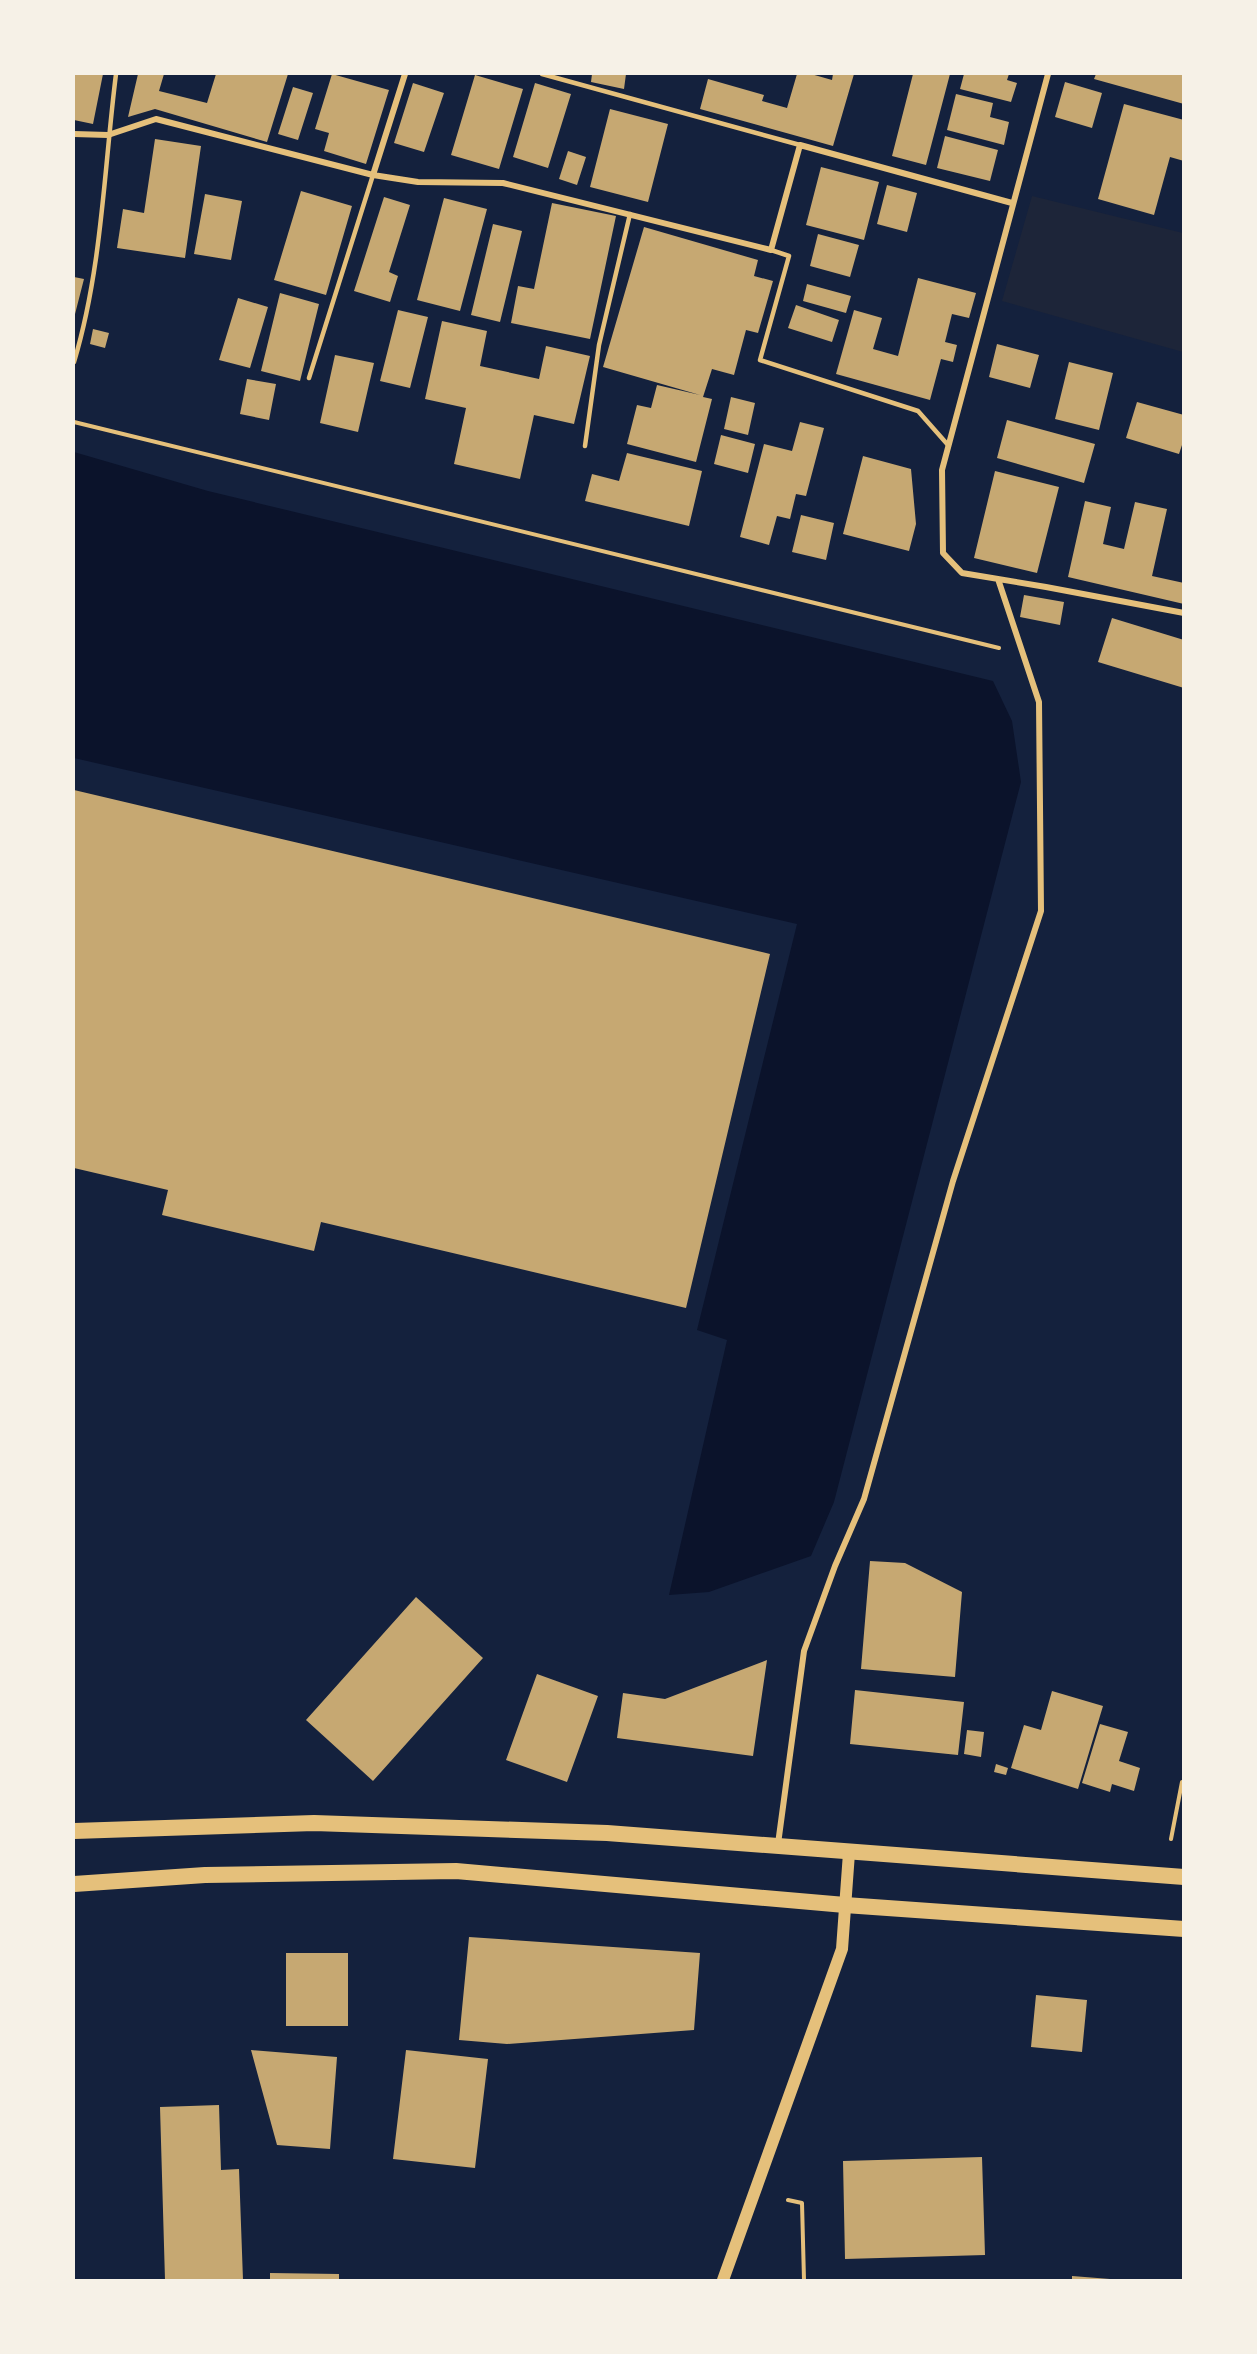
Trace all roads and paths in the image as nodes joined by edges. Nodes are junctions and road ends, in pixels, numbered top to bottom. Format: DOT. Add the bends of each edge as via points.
graph roads {
  1 [pos="116,74"];
  2 [pos="405,74"];
  3 [pos="542,74"];
  4 [pos="1048,74"];
  5 [pos="74,134"];
  6 [pos="108,135"];
  7 [pos="800,145"];
  8 [pos="373,175"];
  9 [pos="1012,203"];
  10 [pos="630,214"];
  11 [pos="771,250"];
  12 [pos="74,362"];
  13 [pos="309,378"];
  14 [pos="74,423"];
  15 [pos="948,445"];
  16 [pos="585,446"];
  17 [pos="998,579"];
  18 [pos="1184,614"];
  19 [pos="1023,654"];
  20 [pos="1182,1782"];
  21 [pos="74,1831"];
  22 [pos="1171,1839"];
  23 [pos="777,1847"];
  24 [pos="849,1852"];
  25 [pos="1184,1877"];
  26 [pos="74,1884"];
  27 [pos="845,1905"];
  28 [pos="1184,1929"];
  29 [pos="788,2200"];
  30 [pos="723,2280"];
  31 [pos="804,2280"];
  1 -- 6 [label="lane"];
  2 -- 8 [label="street"];
  3 -- 7 [label="lane"];
  4 -- 9 [label="street"];
  5 -- 6 [label="street"];
  6 -- 8 [label="street" via="156,119"];
  6 -- 12 [label="lane" via="94,272"];
  7 -- 9 [label="street"];
  7 -- 11 [label="street"];
  8 -- 10 [label="street" via="418,182 503,183"];
  8 -- 13 [label="lane"];
  9 -- 15 [label="street"];
  10 -- 11 [label="street"];
  10 -- 16 [label="lane" via="599,345"];
  11 -- 15 [label="lane" via="789,256 760,360 918,411"];
  14 -- 19 [label="path"];
  15 -- 17 [label="street" via="942,470 943,553 962,573"];
  17 -- 18 [label="street"];
  17 -- 19 [label="street"];
  19 -- 23 [label="street" via="1039,702 1041,911 953,1181 864,1499 804,1651"];
  20 -- 22 [label="path"];
  21 -- 23 [label="highway" via="314,1823 607,1833"];
  23 -- 24 [label="highway"];
  24 -- 25 [label="highway"];
  24 -- 27 [label="main road"];
  26 -- 27 [label="highway" via="205,1875 456,1871"];
  27 -- 28 [label="highway"];
  27 -- 30 [label="main road" via="842,1949"];
  29 -- 31 [label="path" via="802,2203"];
}
